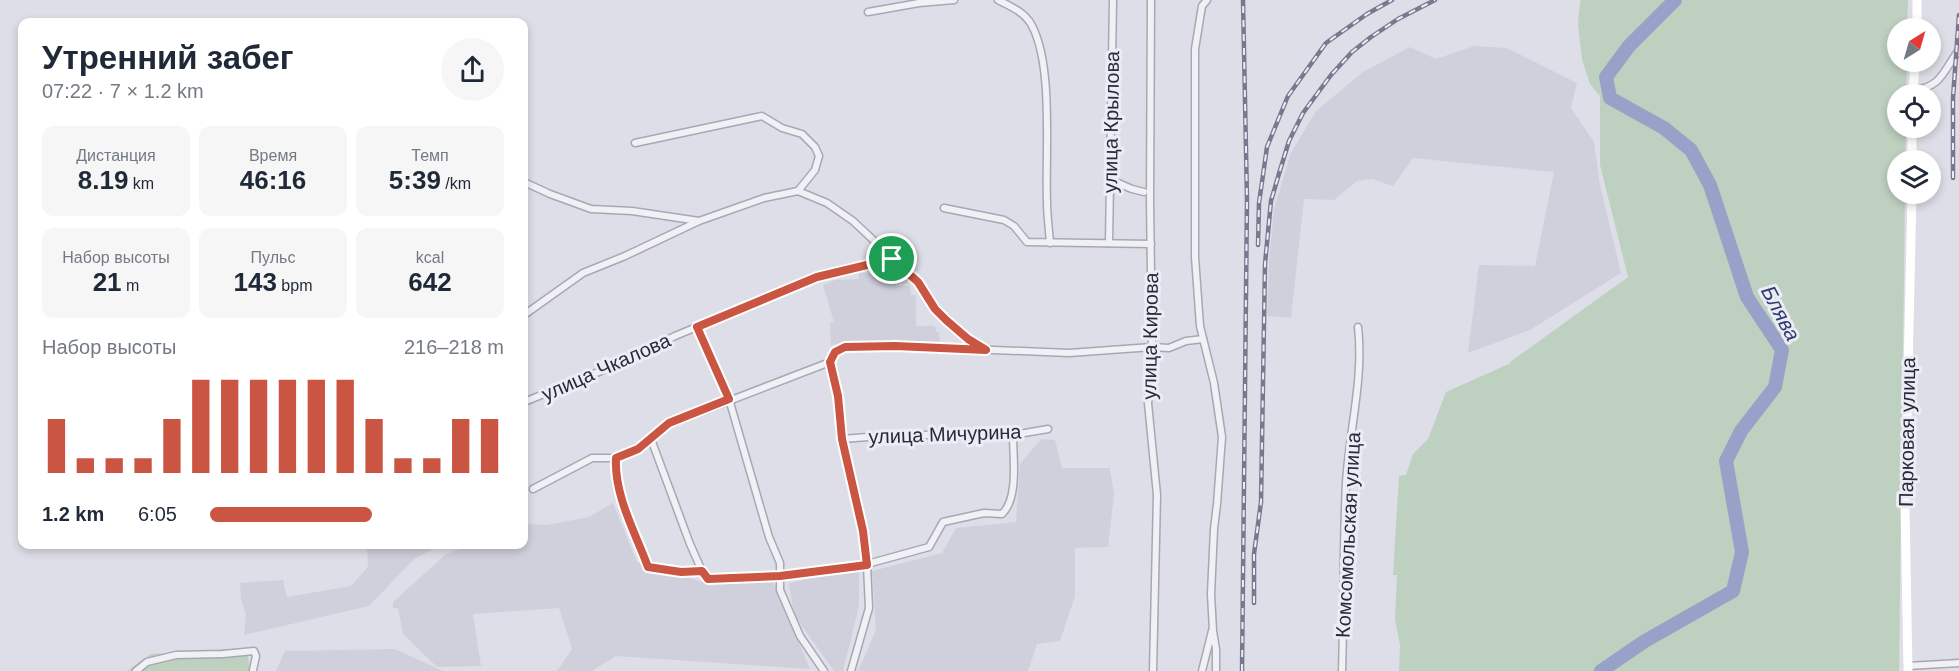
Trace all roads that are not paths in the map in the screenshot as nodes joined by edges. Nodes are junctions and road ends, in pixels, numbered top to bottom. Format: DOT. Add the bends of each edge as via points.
graph roads {
  1 [pos="954,0"];
  2 [pos="998,0"];
  3 [pos="1113,0"];
  4 [pos="1151,0"];
  5 [pos="1207,0"];
  6 [pos="1917,0"];
  7 [pos="1202,3"];
  8 [pos="868,12"];
  9 [pos="1917,18"];
  10 [pos="1959,50"];
  11 [pos="1934,84"];
  12 [pos="635,143"];
  13 [pos="1111,180"];
  14 [pos="528,184"];
  15 [pos="798,191"];
  16 [pos="1144,192"];
  17 [pos="1912,204"];
  18 [pos="944,208"];
  19 [pos="699,221"];
  20 [pos="1050,243"];
  21 [pos="1109,243"];
  22 [pos="1151,244"];
  23 [pos="892,259"];
  24 [pos="528,312"];
  25 [pos="697,327"];
  26 [pos="1358,327"];
  27 [pos="1203,339"];
  28 [pos="1152,347"];
  29 [pos="986,350"];
  30 [pos="830,362"];
  31 [pos="729,399"];
  32 [pos="528,400"];
  33 [pos="1048,429"];
  34 [pos="1013,435"];
  35 [pos="651,439"];
  36 [pos="842,439"];
  37 [pos="616,458"];
  38 [pos="533,489"];
  39 [pos="866,567"];
  40 [pos="702,571"];
  41 [pos="780,576"];
  42 [pos="1213,631"];
  43 [pos="1959,663"];
  44 [pos="1908,668"];
  45 [pos="254,670"];
  46 [pos="136,671"];
  47 [pos="824,671"];
  48 [pos="851,671"];
  49 [pos="1154,671"];
  50 [pos="1202,671"];
  51 [pos="1216,671"];
  52 [pos="1342,671"];
  1 -- 8 [label="street"];
  2 -- 20 [label="street" via="1017,10 1030,24 1039,46 1044,71"];
  3 -- 13 [label="street, улица Крылова"];
  4 -- 22 [label="street, улица Кирова"];
  5 -- 7 [label="street"];
  6 -- 9 [label="street"];
  7 -- 27 [label="street" via="1195,49 1195,257"];
  10 -- 11 [label="street"];
  12 -- 15 [label="street" via="762,116 802,134 815,147 819,156 815,170"];
  13 -- 16 [label="street"];
  13 -- 21 [label="street, улица Крылова"];
  14 -- 19 [label="street" via="591,208"];
  15 -- 19 [label="street" via="764,198"];
  15 -- 23 [label="street" via="827,203 853,221"];
  17 -- 44 [label="street, Парковая улица" via="1905,506"];
  18 -- 20 [label="street" via="1004,220 1027,242"];
  19 -- 24 [label="street" via="583,273"];
  20 -- 21 [label="street"];
  21 -- 22 [label="street"];
  22 -- 28 [label="street, улица Кирова"];
  23 -- 25 [label="street, улица Чкалова" via="817,277"];
  23 -- 29 [label="street" via="918,282 946,320"];
  25 -- 31 [label="street"];
  25 -- 32 [label="street, улица Чкалова"];
  26 -- 52 [label="street, Комсомольская улица" via="1358,373 1346,481"];
  27 -- 28 [label="street" via="1169,348"];
  27 -- 42 [label="street" via="1222,437 1214,529"];
  28 -- 29 [label="street" via="1069,353"];
  28 -- 49 [label="street, улица Кирова" via="1148,403 1157,495"];
  29 -- 30 [label="street" via="845,347 835,352"];
  30 -- 31 [label="street"];
  30 -- 36 [label="street, улица Мичурина"];
  31 -- 35 [label="street" via="669,423"];
  31 -- 41 [label="street" via="780,563"];
  33 -- 34 [label="street, улица Мичурина"];
  34 -- 36 [label="street, улица Мичурина"];
  34 -- 39 [label="street" via="1013,494 1007,510 1002,514 984,513 943,522 929,547"];
  35 -- 37 [label="street"];
  35 -- 40 [label="street"];
  36 -- 39 [label="street, улица Мичурина" via="863,531"];
  37 -- 38 [label="street" via="592,458"];
  37 -- 40 [label="street" via="615,474 648,567"];
  39 -- 41 [label="street"];
  39 -- 48 [label="street, улица Мичурина" via="869,608"];
  40 -- 41 [label="street" via="708,579"];
  41 -- 47 [label="street" via="780,590 800,636"];
  42 -- 50 [label="street"];
  42 -- 51 [label="street"];
  43 -- 44 [label="street"];
  45 -- 46 [label="street" via="258,655 254,651 177,655 147,662"];
}
